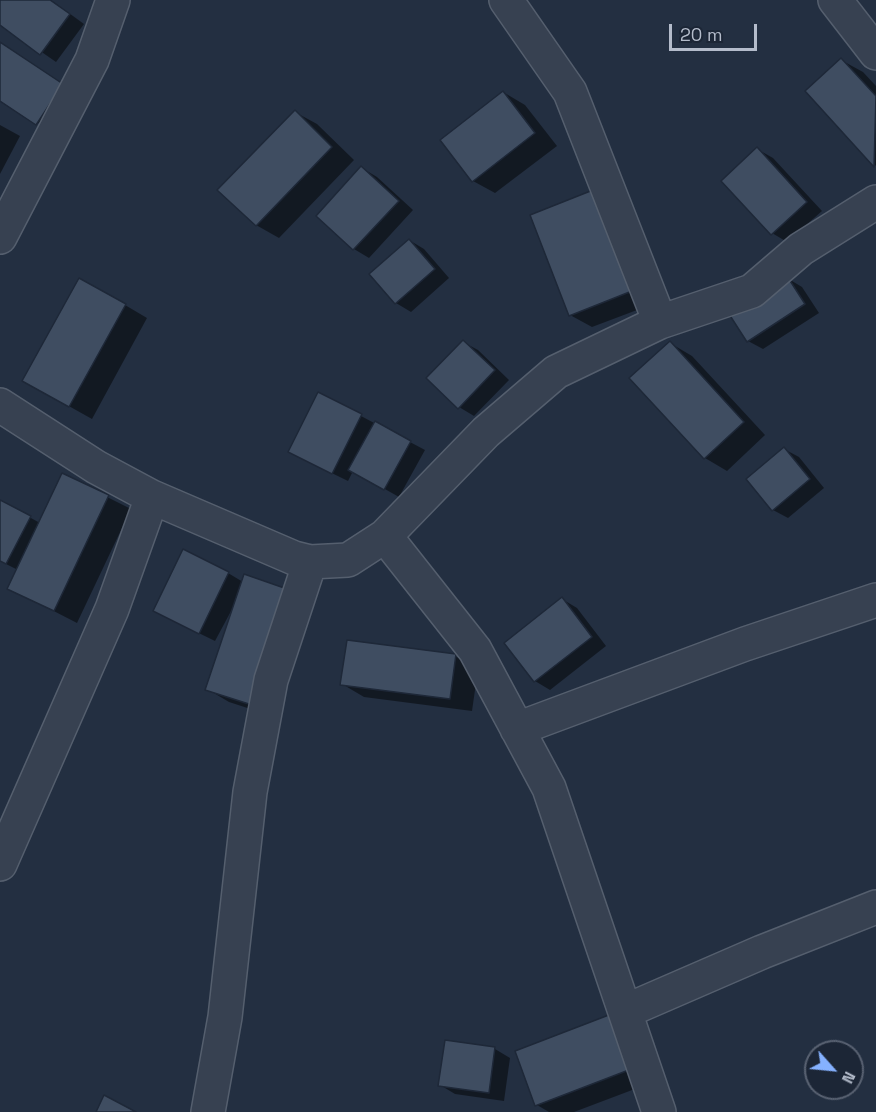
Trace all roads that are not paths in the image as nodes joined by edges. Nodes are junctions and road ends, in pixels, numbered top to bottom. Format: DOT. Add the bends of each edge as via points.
graph roads {
  1 [pos="113,0"];
  2 [pos="506,0"];
  3 [pos="835,0"];
  4 [pos="876,53"];
  5 [pos="876,202"];
  6 [pos="0,237"];
  7 [pos="660,322"];
  8 [pos="0,405"];
  9 [pos="152,496"];
  10 [pos="386,536"];
  11 [pos="310,562"];
  12 [pos="876,600"];
  13 [pos="517,729"];
  14 [pos="0,864"];
  15 [pos="876,907"];
  16 [pos="626,1011"];
  17 [pos="208,1112"];
  18 [pos="660,1112"];
  1 -- 6 [label="street" via="92,60"];
  2 -- 7 [label="street" via="570,92"];
  3 -- 4 [label="street"];
  5 -- 7 [label="street" via="801,249 752,291"];
  7 -- 10 [label="street" via="556,372 486,432"];
  8 -- 9 [label="street" via="96,467"];
  9 -- 11 [label="street"];
  9 -- 14 [label="street" via="112,609"];
  10 -- 11 [label="street" via="348,560"];
  10 -- 13 [label="street" via="474,650"];
  11 -- 17 [label="street" via="271,680 250,792 225,1017"];
  12 -- 13 [label="street"];
  13 -- 16 [label="street" via="549,788"];
  15 -- 16 [label="street"];
  16 -- 18 [label="street"];
}
